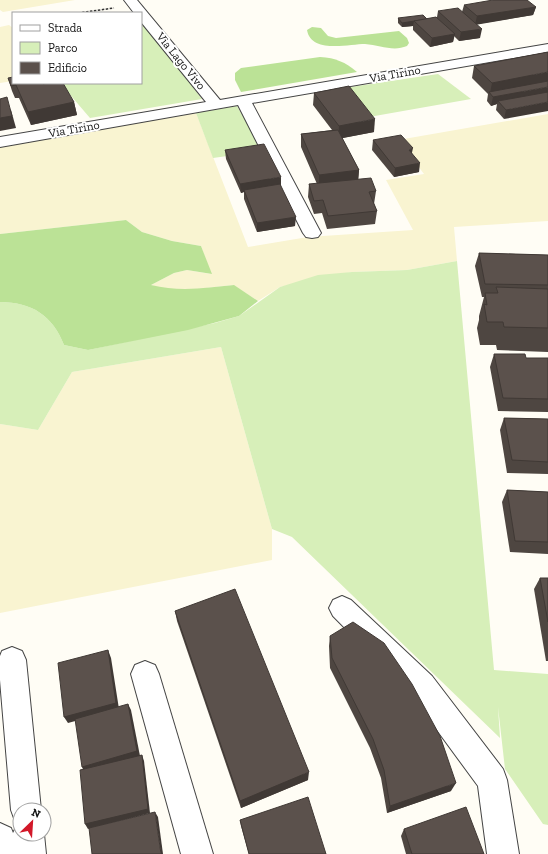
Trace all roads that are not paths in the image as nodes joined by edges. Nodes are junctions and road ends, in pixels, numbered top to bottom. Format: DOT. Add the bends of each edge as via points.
graph roads {
  1 [pos="133,4"];
  2 [pos="140,12"];
  3 [pos="142,15"];
  4 [pos="548,48"];
  5 [pos="243,100"];
  6 [pos="216,104"];
  7 [pos="0,142"];
  8 [pos="312,233"];
  9 [pos="342,608"];
  10 [pos="12,660"];
  11 [pos="145,674"];
  12 [pos="25,802"];
  13 [pos="0,839"];
  14 [pos="29,842"];
  15 [pos="1,854"];
  16 [pos="30,854"];
  17 [pos="197,854"];
  18 [pos="503,854"];
  1 -- 2 [label="street, Via Lago Vivo"];
  3 -- 6 [label="street, Via Lago Vivo"];
  4 -- 5 [label="street, Via Tirino"];
  5 -- 6 [label="street, Via Tirino"];
  5 -- 8 [label="street"];
  6 -- 7 [label="street, Via Tirino"];
  9 -- 18 [label="street" via="422,686 492,780"];
  10 -- 12 [label="street"];
  11 -- 17 [label="street"];
  13 -- 15 [label="street"];
  14 -- 16 [label="street"];
}
